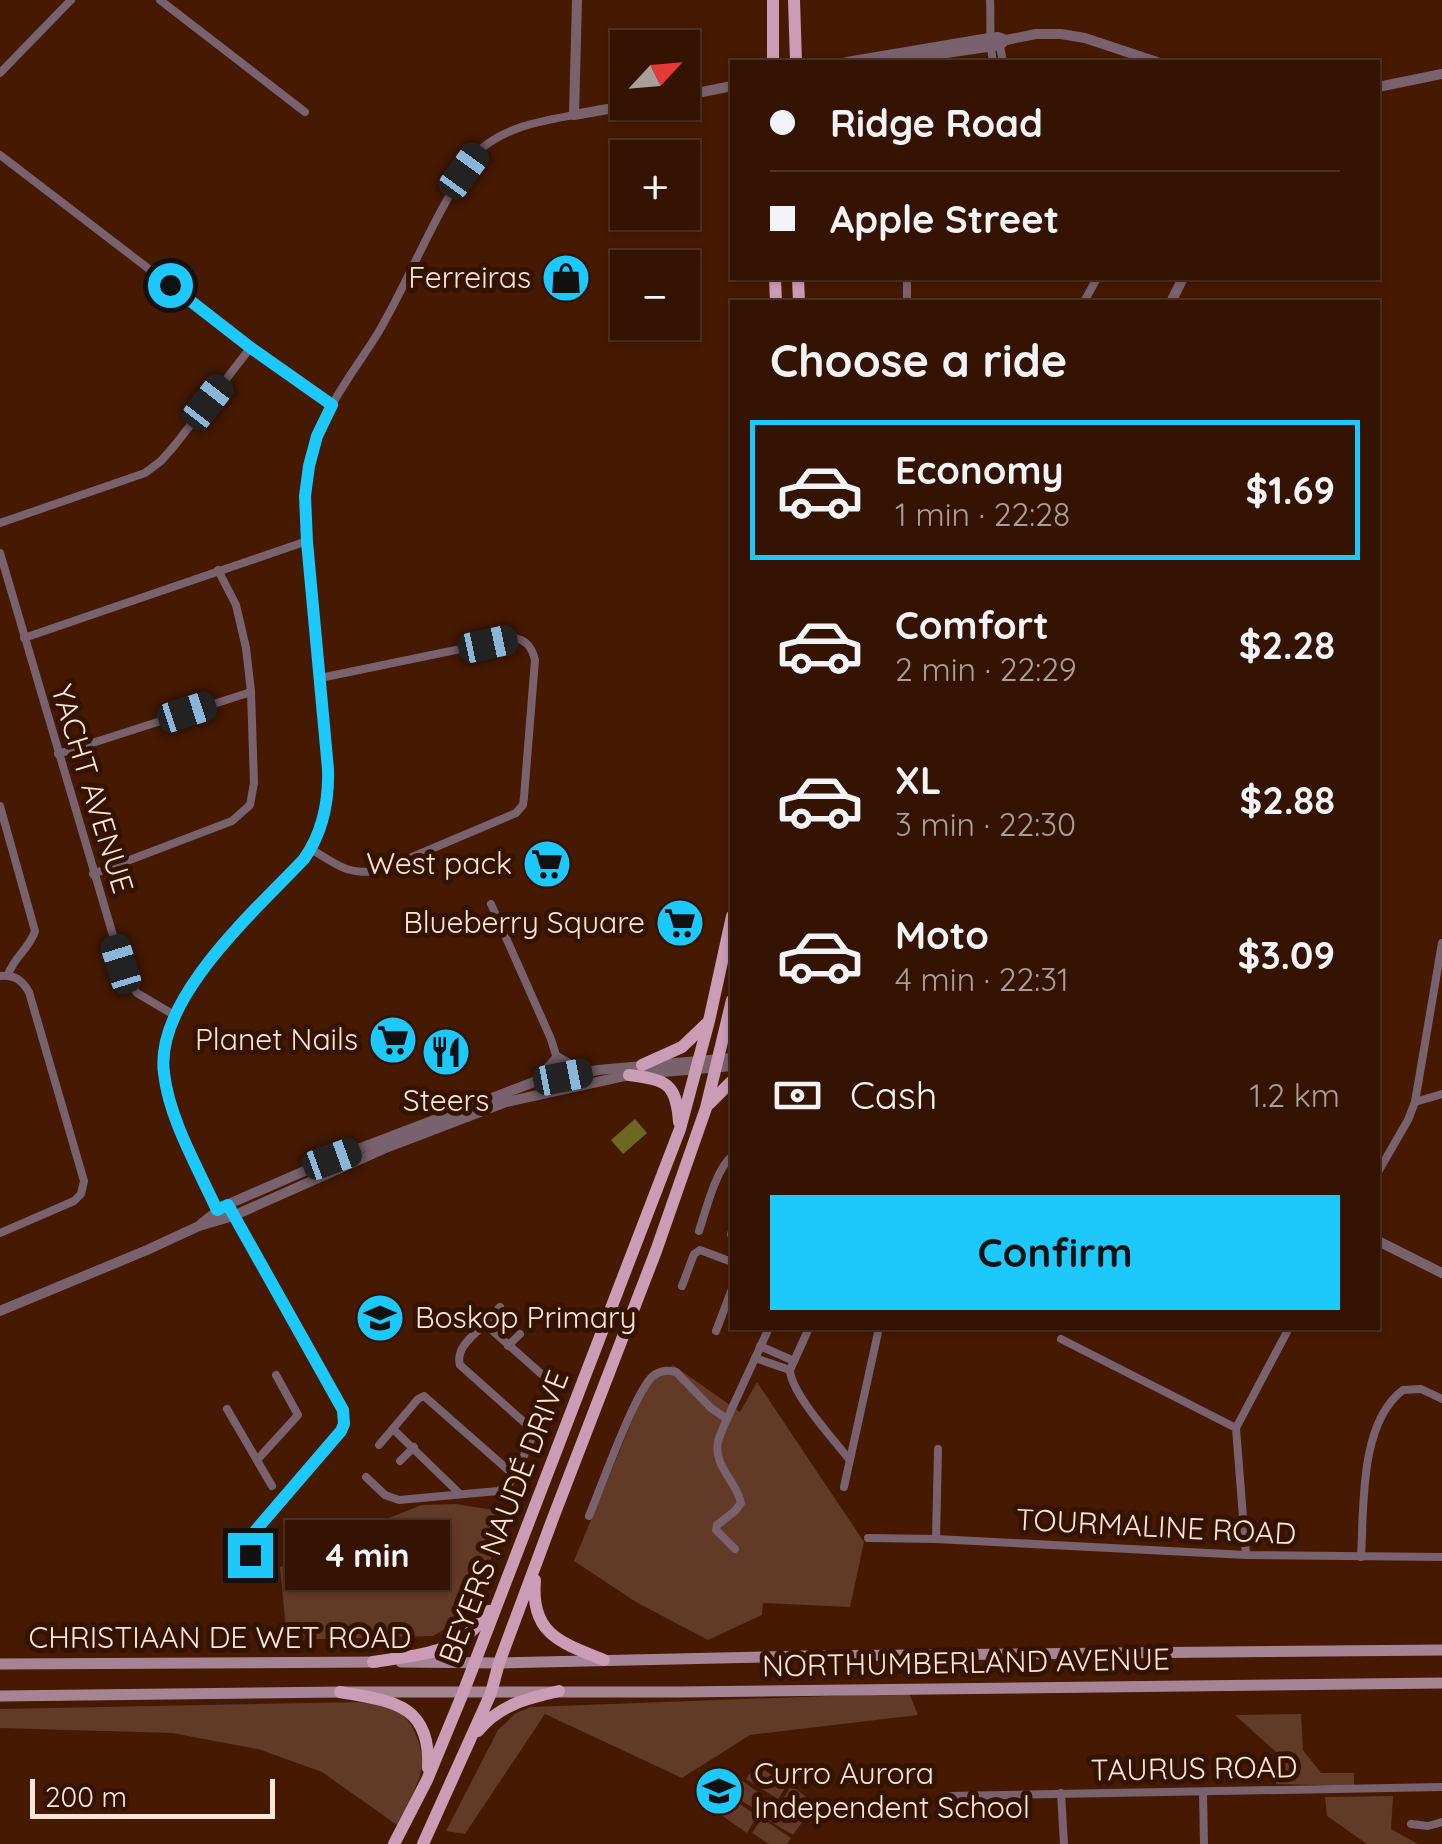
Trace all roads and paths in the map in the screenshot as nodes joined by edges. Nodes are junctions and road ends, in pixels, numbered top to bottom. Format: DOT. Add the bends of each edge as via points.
graph roads {
  1 [pos="71,0"];
  2 [pos="160,0"];
  3 [pos="577,0"];
  4 [pos="773,0"];
  5 [pos="794,0"];
  6 [pos="990,0"];
  7 [pos="996,39"];
  8 [pos="773,60"];
  9 [pos="796,60"];
  10 [pos="860,60"];
  11 [pos="896,60"];
  12 [pos="993,60"];
  13 [pos="1002,60"];
  14 [pos="1151,60"];
  15 [pos="0,73"];
  16 [pos="1442,74"];
  17 [pos="730,86"];
  18 [pos="1380,87"];
  19 [pos="700,92"];
  20 [pos="610,109"];
  21 [pos="305,112"];
  22 [pos="574,115"];
  23 [pos="0,156"];
  24 [pos="251,348"];
  25 [pos="332,405"];
  26 [pos="0,523"];
  27 [pos="307,542"];
  28 [pos="0,553"];
  29 [pos="218,570"];
  30 [pos="24,638"];
  31 [pos="320,678"];
  32 [pos="252,692"];
  33 [pos="58,754"];
  34 [pos="0,806"];
  35 [pos="311,850"];
  36 [pos="94,874"];
  37 [pos="491,904"];
  38 [pos="730,925"];
  39 [pos="1442,943"];
  40 [pos="4,976"];
  41 [pos="730,1012"];
  42 [pos="174,1015"];
  43 [pos="709,1021"];
  44 [pos="558,1056"];
  45 [pos="722,1061"];
  46 [pos="698,1064"];
  47 [pos="642,1065"];
  48 [pos="598,1070"];
  49 [pos="629,1075"];
  50 [pos="534,1082"];
  51 [pos="565,1083"];
  52 [pos="730,1084"];
  53 [pos="1442,1094"];
  54 [pos="1415,1102"];
  55 [pos="706,1108"];
  56 [pos="680,1129"];
  57 [pos="730,1158"];
  58 [pos="1380,1169"];
  59 [pos="225,1213"];
  60 [pos="699,1231"];
  61 [pos="0,1233"];
  62 [pos="1380,1242"];
  63 [pos="730,1261"];
  64 [pos="1442,1272"];
  65 [pos="682,1286"];
  66 [pos="730,1294"];
  67 [pos="500,1307"];
  68 [pos="0,1311"];
  69 [pos="485,1324"];
  70 [pos="767,1330"];
  71 [pos="808,1330"];
  72 [pos="879,1330"];
  73 [pos="1288,1330"];
  74 [pos="716,1332"];
  75 [pos="520,1334"];
  76 [pos="1061,1339"];
  77 [pos="508,1346"];
  78 [pos="760,1346"];
  79 [pos="755,1358"];
  80 [pos="792,1365"];
  81 [pos="276,1375"];
  82 [pos="1442,1399"];
  83 [pos="227,1409"];
  84 [pos="727,1419"];
  85 [pos="1236,1428"];
  86 [pos="393,1429"];
  87 [pos="534,1432"];
  88 [pos="379,1444"];
  89 [pos="414,1447"];
  90 [pos="938,1449"];
  91 [pos="256,1460"];
  92 [pos="849,1460"];
  93 [pos="400,1461"];
  94 [pos="514,1476"];
  95 [pos="366,1477"];
  96 [pos="272,1486"];
  97 [pos="844,1487"];
  98 [pos="460,1494"];
  99 [pos="589,1516"];
  100 [pos="868,1538"];
  101 [pos="936,1540"];
  102 [pos="735,1549"];
  103 [pos="250,1555"];
  104 [pos="1246,1555"];
  105 [pos="1361,1557"];
  106 [pos="1442,1557"];
  107 [pos="538,1558"];
  108 [pos="502,1590"];
  109 [pos="1442,1650"];
  110 [pos="604,1660"];
  111 [pos="373,1662"];
  112 [pos="474,1662"];
  113 [pos="499,1663"];
  114 [pos="0,1664"];
  115 [pos="1442,1683"];
  116 [pos="559,1691"];
  117 [pos="340,1692"];
  118 [pos="463,1693"];
  119 [pos="491,1693"];
  120 [pos="0,1696"];
  121 [pos="470,1741"];
  122 [pos="427,1780"];
  123 [pos="1442,1787"];
  124 [pos="1203,1792"];
  125 [pos="1061,1793"];
  126 [pos="947,1796"];
  127 [pos="1442,1822"];
  128 [pos="1412,1824"];
  129 [pos="394,1844"];
  130 [pos="423,1844"];
  131 [pos="1064,1844"];
  132 [pos="1204,1844"];
  1 -- 15 [label="street"];
  2 -- 21 [label="street"];
  3 -- 22 [label="street"];
  4 -- 8 [label="main road"];
  5 -- 9 [label="main road"];
  6 -- 7 [label="street"];
  7 -- 10 [label="street"];
  7 -- 11 [label="street"];
  7 -- 12 [label="street"];
  7 -- 13 [label="street"];
  7 -- 14 [label="street" via="1061,34"];
  16 -- 18 [label="street"];
  17 -- 19 [label="street"];
  20 -- 22 [label="street"];
  22 -- 25 [label="street" via="518,127 479,150"];
  23 -- 24 [label="street"];
  24 -- 25 [label="street"];
  24 -- 26 [label="street" via="153,468"];
  25 -- 27 [label="street" via="309,466"];
  27 -- 29 [label="street"];
  27 -- 31 [label="street"];
  28 -- 30 [label="street, YACHT AVENUE"];
  29 -- 30 [label="street"];
  29 -- 32 [label="street" via="241,623"];
  30 -- 33 [label="street, YACHT AVENUE"];
  31 -- 35 [label="street" via="328,785"];
  31 -- 35 [label="street" via="514,638 528,644 535,660 520,808 379,871 350,871"];
  32 -- 33 [label="street"];
  32 -- 36 [label="street" via="250,804 232,821"];
  33 -- 36 [label="street, YACHT AVENUE"];
  34 -- 40 [label="street" via="35,931"];
  35 -- 42 [label="street" via="213,957"];
  36 -- 42 [label="street, YACHT AVENUE" via="131,986"];
  37 -- 44 [label="street"];
  38 -- 43 [label="main road, BEYERS NAUDÉ DRIVE"];
  39 -- 54 [label="street"];
  40 -- 61 [label="street" via="24,984 33,1003 84,1185 74,1201"];
  41 -- 45 [label="main road, BEYERS NAUDÉ DRIVE"];
  42 -- 59 [label="street" via="163,1054 168,1096"];
  43 -- 46 [label="main road, BEYERS NAUDÉ DRIVE"];
  43 -- 47 [label="main road" via="682,1047"];
  44 -- 48 [label="street"];
  44 -- 50 [label="street"];
  44 -- 51 [label="street"];
  45 -- 46 [label="street"];
  45 -- 55 [label="main road, BEYERS NAUDÉ DRIVE"];
  46 -- 47 [label="street"];
  46 -- 49 [label="street"];
  46 -- 56 [label="main road, BEYERS NAUDÉ DRIVE"];
  47 -- 48 [label="street"];
  48 -- 51 [label="street"];
  49 -- 51 [label="street"];
  49 -- 56 [label="main road" via="658,1079 673,1090"];
  50 -- 51 [label="street"];
  50 -- 59 [label="street" via="332,1159"];
  51 -- 59 [label="street"];
  52 -- 55 [label="main road"];
  53 -- 54 [label="street"];
  54 -- 58 [label="street"];
  55 -- 107 [label="main road, BEYERS NAUDÉ DRIVE"];
  56 -- 108 [label="main road, BEYERS NAUDÉ DRIVE"];
  57 -- 60 [label="street"];
  59 -- 68 [label="street"];
  59 -- 103 [label="street" via="344,1418 337,1436 256,1530"];
  62 -- 64 [label="street"];
  63 -- 65 [label="street" via="700,1250"];
  66 -- 74 [label="street"];
  67 -- 69 [label="street"];
  69 -- 77 [label="street"];
  69 -- 87 [label="street" via="460,1351 460,1365"];
  70 -- 78 [label="street"];
  71 -- 80 [label="street"];
  72 -- 92 [label="street"];
  73 -- 85 [label="street"];
  75 -- 77 [label="street"];
  76 -- 85 [label="street"];
  77 -- 87 [label="street" via="552,1387"];
  78 -- 79 [label="street"];
  78 -- 80 [label="street"];
  79 -- 80 [label="street"];
  79 -- 84 [label="street"];
  80 -- 92 [label="street" via="790,1377 802,1398"];
  81 -- 91 [label="street" via="298,1416"];
  82 -- 105 [label="street" via="1421,1389 1402,1390 1372,1436"];
  83 -- 91 [label="street"];
  84 -- 99 [label="street" via="676,1372 655,1374"];
  84 -- 102 [label="street" via="718,1454 741,1503 716,1530"];
  85 -- 104 [label="street"];
  86 -- 88 [label="street"];
  86 -- 89 [label="street"];
  86 -- 94 [label="street" via="424,1396"];
  87 -- 94 [label="street"];
  89 -- 93 [label="street"];
  89 -- 98 [label="street"];
  90 -- 101 [label="street"];
  91 -- 96 [label="street"];
  92 -- 97 [label="street"];
  94 -- 98 [label="street" via="498,1491"];
  95 -- 98 [label="street" via="399,1500"];
  100 -- 101 [label="street, TOURMALINE ROAD"];
  101 -- 104 [label="street, TOURMALINE ROAD"];
  104 -- 105 [label="street, TOURMALINE ROAD"];
  105 -- 106 [label="street, TOURMALINE ROAD"];
  107 -- 110 [label="main road" via="535,1597 544,1628 572,1649"];
  107 -- 113 [label="main road, BEYERS NAUDÉ DRIVE"];
  108 -- 111 [label="main road" via="476,1628 450,1647"];
  108 -- 112 [label="main road, BEYERS NAUDÉ DRIVE"];
  109 -- 110 [label="main road, NORTHUMBERLAND AVENUE"];
  110 -- 113 [label="main road, NORTHUMBERLAND AVENUE"];
  111 -- 112 [label="main road, CHRISTIAAN DE WET ROAD"];
  111 -- 114 [label="main road, CHRISTIAAN DE WET ROAD"];
  112 -- 113 [label="main road, CHRISTIAAN DE WET ROAD"];
  112 -- 118 [label="main road, BEYERS NAUDÉ DRIVE"];
  113 -- 119 [label="main road, BEYERS NAUDÉ DRIVE"];
  115 -- 116 [label="main road, NORTHUMBERLAND AVENUE"];
  116 -- 119 [label="main road, NORTHUMBERLAND AVENUE"];
  116 -- 121 [label="main road" via="503,1708"];
  117 -- 118 [label="main road, CHRISTIAAN DE WET ROAD"];
  117 -- 120 [label="main road, CHRISTIAAN DE WET ROAD"];
  117 -- 122 [label="main road" via="392,1701 410,1712 426,1736"];
  118 -- 119 [label="main road, CHRISTIAAN DE WET ROAD"];
  118 -- 122 [label="main road, BEYERS NAUDÉ DRIVE"];
  119 -- 121 [label="main road, BEYERS NAUDÉ DRIVE"];
  121 -- 130 [label="main road, BEYERS NAUDÉ DRIVE"];
  122 -- 129 [label="main road, BEYERS NAUDÉ DRIVE"];
  123 -- 124 [label="street, TAURUS ROAD"];
  124 -- 125 [label="street, TAURUS ROAD"];
  124 -- 132 [label="street"];
  125 -- 126 [label="street, TAURUS ROAD"];
  125 -- 131 [label="street"];
  127 -- 128 [label="street"];
}
